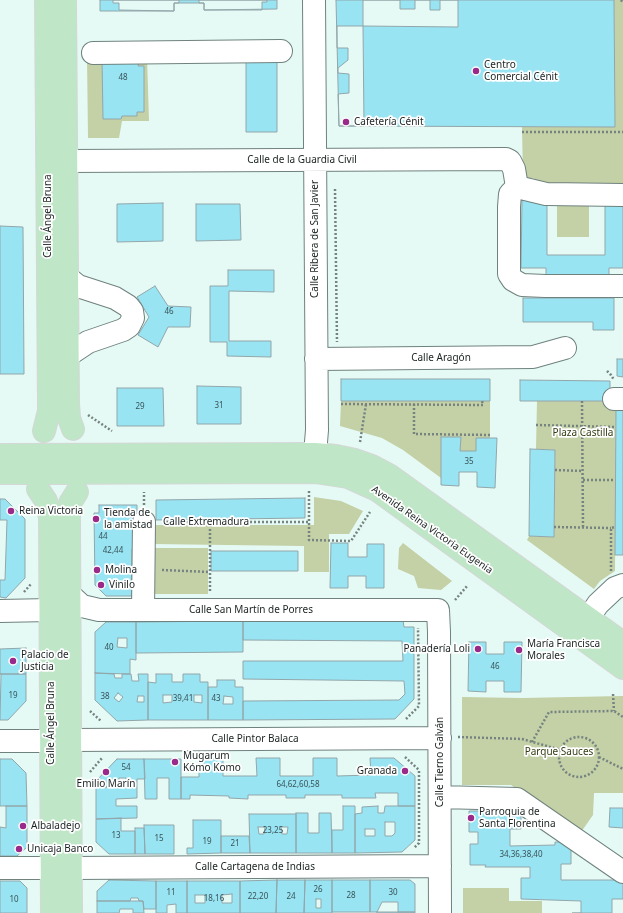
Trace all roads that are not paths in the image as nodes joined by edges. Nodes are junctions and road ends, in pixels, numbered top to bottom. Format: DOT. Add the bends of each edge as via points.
graph roads {
  1 [pos="46,0"];
  2 [pos="65,0"];
  3 [pos="314,0"];
  4 [pos="281,51"];
  5 [pos="93,53"];
  6 [pos="315,160"];
  7 [pos="66,161"];
  8 [pos="517,187"];
  9 [pos="623,194"];
  10 [pos="67,277"];
  11 [pos="623,286"];
  12 [pos="565,348"];
  13 [pos="67,356"];
  14 [pos="316,359"];
  15 [pos="72,430"];
  16 [pos="44,431"];
  17 [pos="315,454"];
  18 [pos="0,455"];
  19 [pos="93,464"];
  20 [pos="30,472"];
  21 [pos="0,474"];
  22 [pos="77,492"];
  23 [pos="144,522"];
  24 [pos="619,587"];
  25 [pos="69,594"];
  26 [pos="446,605"];
  27 [pos="0,610"];
  28 [pos="50,610"];
  29 [pos="143,610"];
  30 [pos="589,617"];
  31 [pos="623,643"];
  32 [pos="623,668"];
  33 [pos="449,737"];
  34 [pos="60,740"];
  35 [pos="0,741"];
  36 [pos="440,797"];
  37 [pos="440,866"];
  38 [pos="0,868"];
  39 [pos="61,868"];
  40 [pos="623,872"];
  41 [pos="52,913"];
  42 [pos="71,913"];
  43 [pos="440,913"];
  1 -- 16 [label="main road, Calle Ángel Bruna" via="49,411"];
  2 -- 7 [label="main road, Calle Ángel Bruna"];
  3 -- 6 [label="street, Calle Ribera de San Javier"];
  4 -- 5 [label="street"];
  6 -- 7 [label="street, Calle de la Guardia Civil"];
  6 -- 8 [label="street, Calle de la Guardia Civil" via="506,159 514,169"];
  6 -- 14 [label="street, Calle Ribera de San Javier"];
  7 -- 10 [label="main road, Calle Ángel Bruna"];
  8 -- 9 [label="street" via="546,194"];
  8 -- 11 [label="street" via="510,194 508,207 509,274 513,280 522,285"];
  10 -- 13 [label="main road, Calle Ángel Bruna"];
  10 -- 13 [label="street" via="78,286 115,298 128,306 132,311 132,318 129,326 123,330 88,342"];
  12 -- 14 [label="street, Calle Aragón" via="533,357"];
  13 -- 15 [label="main road, Calle Ángel Bruna" via="69,418"];
  14 -- 17 [label="street, Calle Ribera de San Javier"];
  15 -- 16 [label="main road" via="58,427"];
  15 -- 19 [label="main road" via="87,440"];
  16 -- 20 [label="main road" via="30,443"];
  17 -- 19 [label="main road, Avenida Reina Victoria Eugenia"];
  17 -- 30 [label="main road, Avenida Reina Victoria Eugenia" via="355,460 389,475"];
  18 -- 20 [label="main road, Avenida Reina Victoria Eugenia"];
  19 -- 20 [label="main road, Avenida Reina Victoria Eugenia"];
  19 -- 22 [label="main road" via="87,484"];
  19 -- 32 [label="main road, Avenida Reina Victoria Eugenia" via="332,473 363,482 384,494"];
  20 -- 21 [label="main road, Avenida Reina Victoria Eugenia"];
  20 -- 22 [label="main road, Avenida Reina Victoria Eugenia" via="47,494 67,496"];
  20 -- 28 [label="main road, Calle Ángel Bruna" via="46,501 50,517"];
  22 -- 25 [label="main road, Calle Ángel Bruna" via="70,503"];
  23 -- 29 [label="street"];
  24 -- 30 [label="street" via="598,604"];
  25 -- 29 [label="street, Calle San Martín de Porres" via="82,606 90,609"];
  25 -- 34 [label="main road, Calle Ángel Bruna"];
  26 -- 29 [label="street, Calle San Martín de Porres"];
  26 -- 33 [label="street, Calle Tierno Galván"];
  27 -- 28 [label="street"];
  28 -- 34 [label="main road, Calle Ángel Bruna"];
  30 -- 31 [label="main road, Avenida Reina Victoria Eugenia"];
  33 -- 34 [label="street, Calle Pintor Balaca"];
  33 -- 36 [label="street, Calle Tierno Galván"];
  34 -- 35 [label="street, Calle Pintor Balaca"];
  34 -- 39 [label="main road, Calle Ángel Bruna"];
  36 -- 37 [label="street, Calle Tierno Galván"];
  36 -- 40 [label="street" via="517,799"];
  37 -- 39 [label="street, Calle Cartagena de Indias"];
  37 -- 43 [label="street, Calle Tierno Galván"];
  38 -- 39 [label="street, Calle Cartagena de Indias"];
  39 -- 41 [label="main road, Calle Ángel Bruna"];
  39 -- 42 [label="main road, Calle Ángel Bruna"];
}
